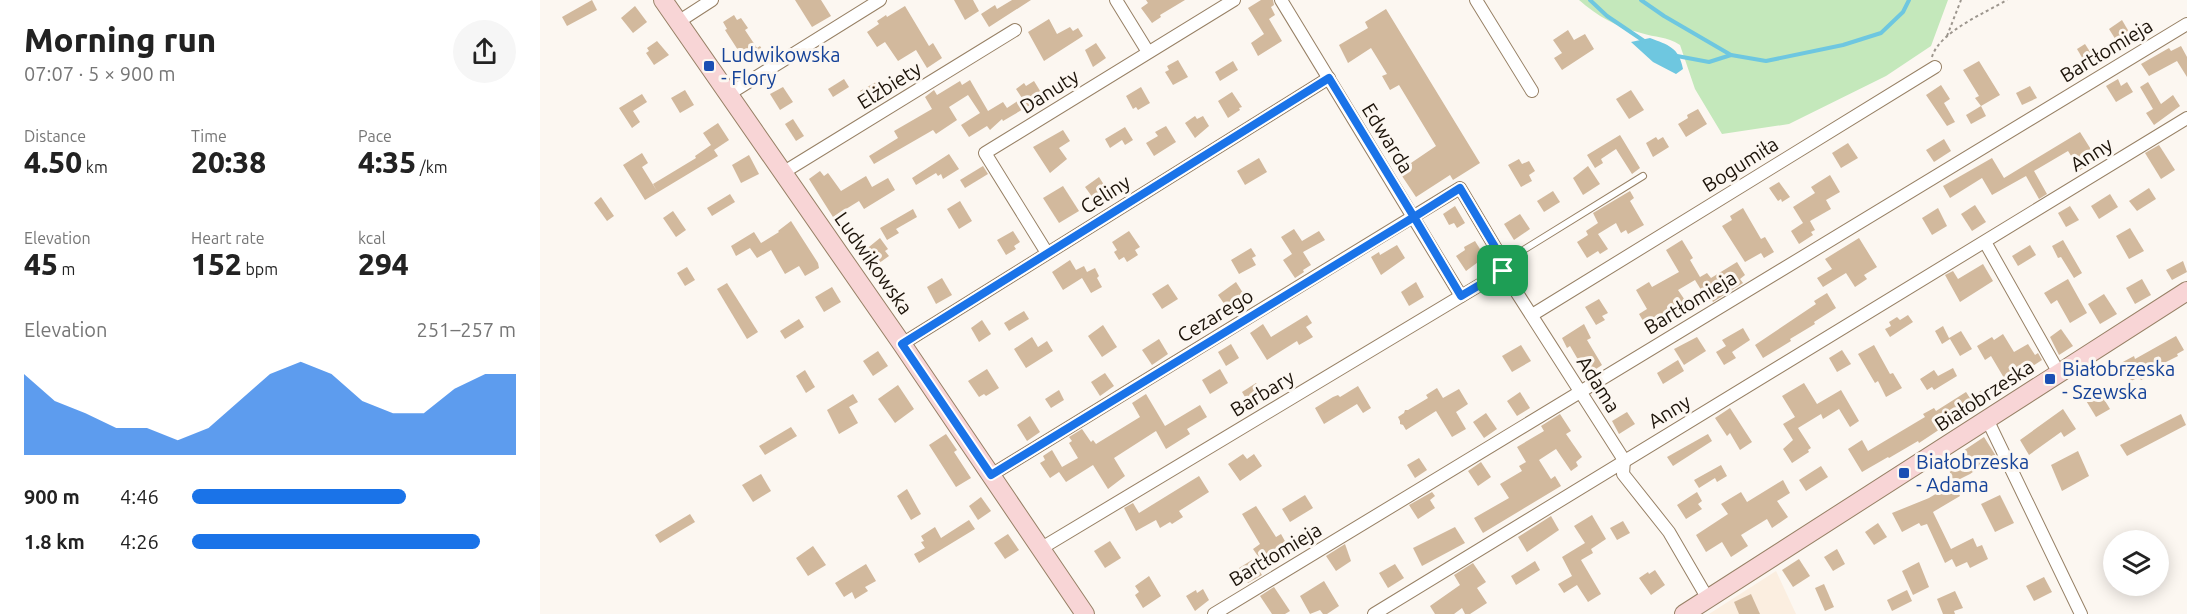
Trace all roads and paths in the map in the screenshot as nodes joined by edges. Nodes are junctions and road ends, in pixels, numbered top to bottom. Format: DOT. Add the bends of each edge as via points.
graph roads {
  1 [pos="663,0"];
  2 [pos="712,0"];
  3 [pos="880,0"];
  4 [pos="1116,0"];
  5 [pos="1234,0"];
  6 [pos="1281,0"];
  7 [pos="1476,0"];
  8 [pos="1961,0"];
  9 [pos="2007,0"];
  10 [pos="678,22"];
  11 [pos="2187,24"];
  12 [pos="1016,30"];
  13 [pos="1947,36"];
  14 [pos="1148,52"];
  15 [pos="1935,67"];
  16 [pos="1329,78"];
  17 [pos="1532,91"];
  18 [pos="729,94"];
  19 [pos="2187,118"];
  20 [pos="784,172"];
  21 [pos="1642,176"];
  22 [pos="1460,188"];
  23 [pos="1414,217"];
  24 [pos="1985,242"];
  25 [pos="1047,252"];
  26 [pos="1504,266"];
  27 [pos="2187,291"];
  28 [pos="1461,296"];
  29 [pos="1532,315"];
  30 [pos="902,344"];
  31 [pos="2059,373"];
  32 [pos="1580,392"];
  33 [pos="1987,419"];
  34 [pos="1624,460"];
  35 [pos="991,475"];
  36 [pos="1041,549"];
  37 [pos="1708,599"];
  38 [pos="1085,614"];
  39 [pos="1214,614"];
  40 [pos="1374,614"];
  41 [pos="1684,614"];
  42 [pos="2080,614"];
  1 -- 10 [label="street, Ludwikowska"];
  2 -- 10 [label="street"];
  3 -- 18 [label="street"];
  4 -- 14 [label="street"];
  5 -- 14 [label="street, Danuty"];
  6 -- 16 [label="street, Edwarda"];
  7 -- 17 [label="street"];
  8 -- 13 [label="path"];
  9 -- 13 [label="path"];
  10 -- 18 [label="street, Ludwikowska"];
  11 -- 32 [label="street, Bartłomieja"];
  12 -- 20 [label="street, Elżbiety"];
  13 -- 15 [label="path" via="1934,50 1931,60"];
  14 -- 25 [label="street, Danuty" via="985,153"];
  15 -- 29 [label="street, Bogumiła"];
  16 -- 23 [label="street, Edwarda"];
  16 -- 25 [label="street, Celiny"];
  18 -- 20 [label="street, Ludwikowska"];
  19 -- 24 [label="street, Anny"];
  20 -- 30 [label="street, Ludwikowska"];
  21 -- 26 [label="lane"];
  22 -- 23 [label="street, Cezarego"];
  22 -- 26 [label="street, Adama"];
  23 -- 28 [label="street, Edwarda"];
  23 -- 35 [label="street, Cezarego"];
  24 -- 31 [label="street"];
  24 -- 34 [label="street, Anny"];
  25 -- 30 [label="street, Celiny"];
  26 -- 28 [label="street, Barbary"];
  26 -- 29 [label="street, Adama"];
  27 -- 31 [label="street, Białobrzeska"];
  28 -- 36 [label="street, Barbary"];
  29 -- 32 [label="street, Adama"];
  30 -- 35 [label="street, Ludwikowska"];
  31 -- 33 [label="street, Białobrzeska"];
  32 -- 34 [label="street, Adama"];
  32 -- 39 [label="street, Bartłomieja"];
  33 -- 37 [label="street, Białobrzeska"];
  33 -- 42 [label="street"];
  34 -- 37 [label="street, Adama" via="1623,474 1669,532"];
  34 -- 40 [label="street, Anny"];
  35 -- 36 [label="street, Ludwikowska"];
  36 -- 38 [label="street, Ludwikowska"];
  37 -- 41 [label="street, Białobrzeska"];
}
